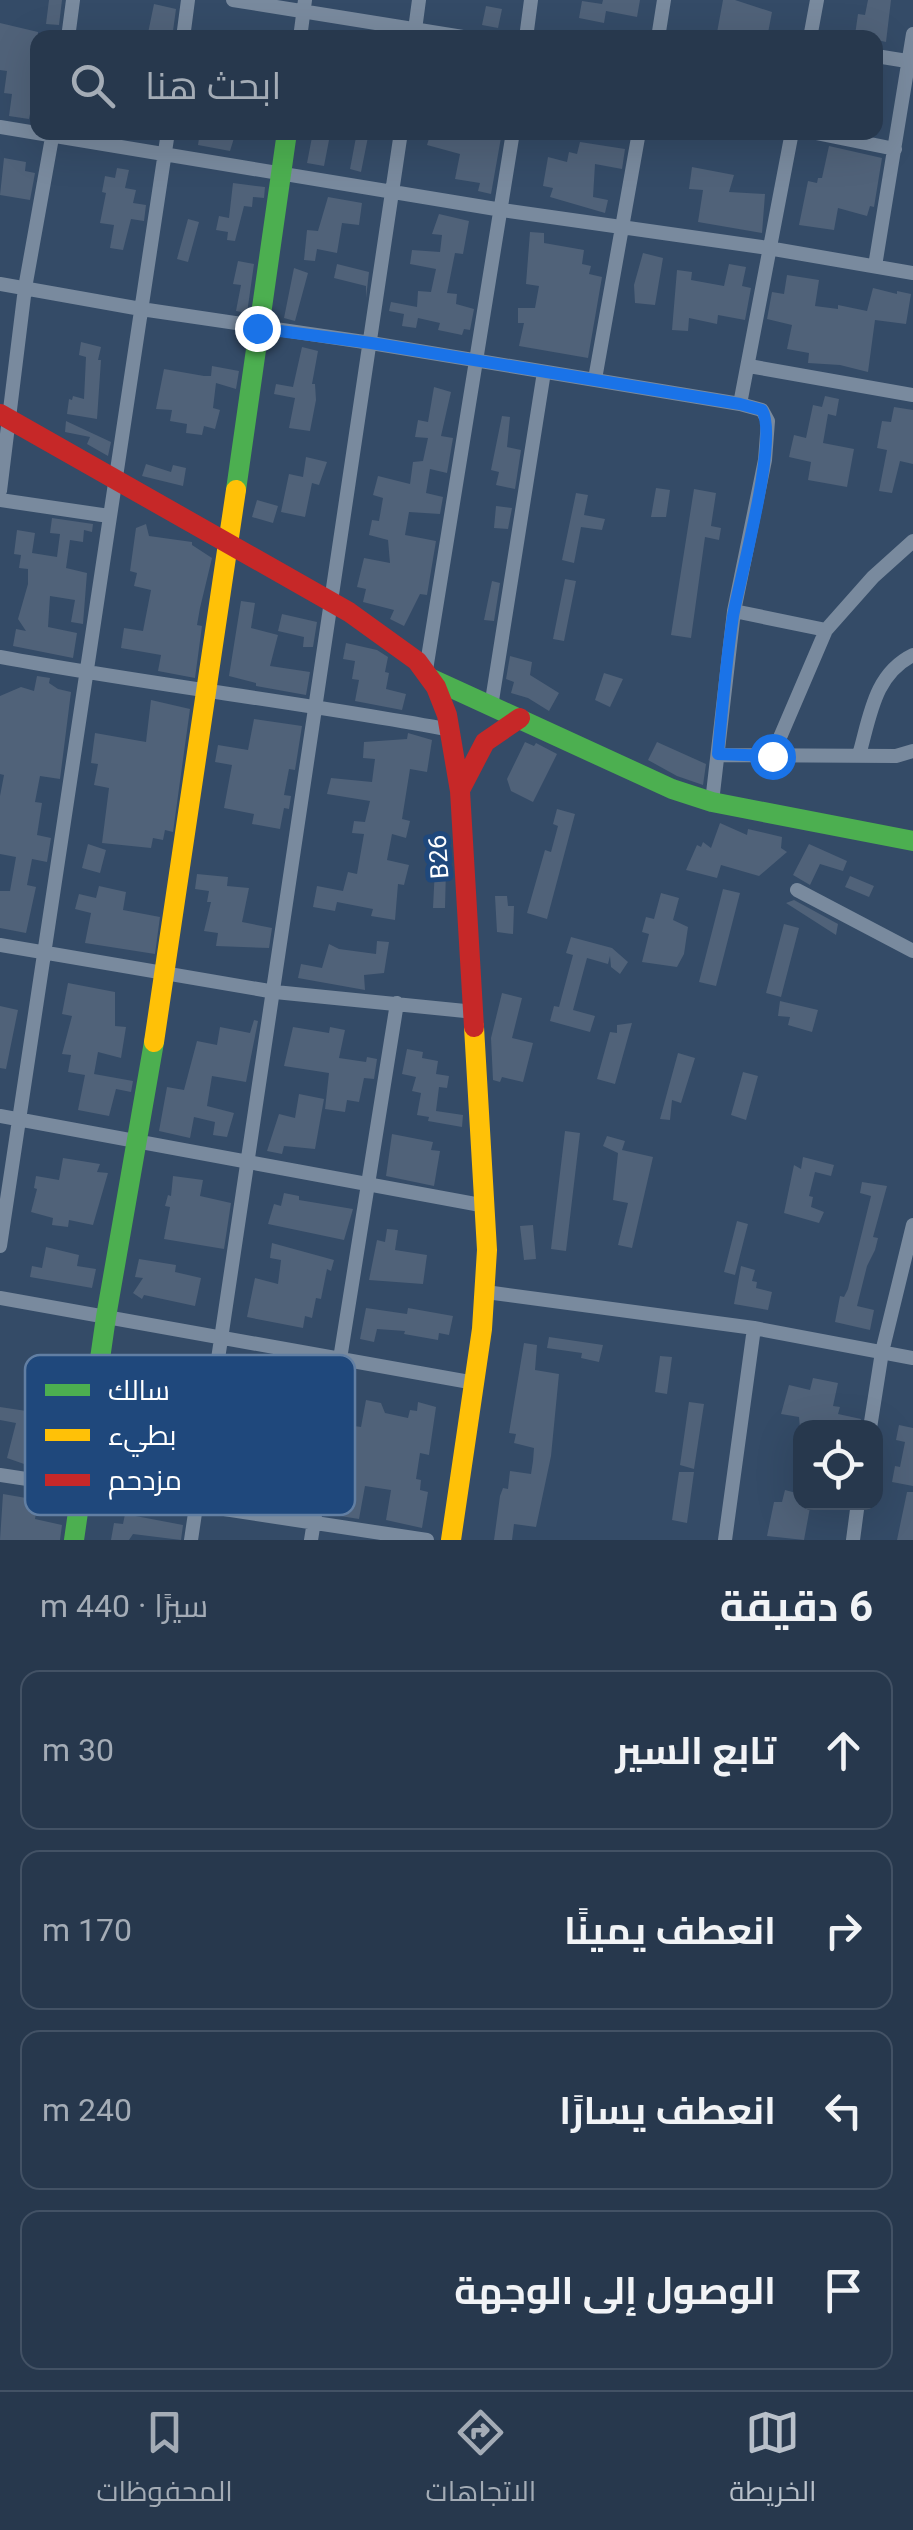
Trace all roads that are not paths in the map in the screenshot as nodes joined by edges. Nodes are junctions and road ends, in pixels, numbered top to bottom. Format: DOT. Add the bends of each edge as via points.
graph roads {
  1 [pos="73,0"];
  2 [pos="188,0"];
  3 [pos="233,0"];
  4 [pos="419,0"];
  5 [pos="531,0"];
  6 [pos="664,0"];
  7 [pos="817,0"];
  8 [pos="304,6"];
  9 [pos="69,30"];
  10 [pos="183,30"];
  11 [pos="398,30"];
  12 [pos="415,30"];
  13 [pos="527,30"];
  14 [pos="659,30"];
  15 [pos="811,30"];
  16 [pos="913,34"];
  17 [pos="883,57"];
  18 [pos="907,61"];
  19 [pos="0,127"];
  20 [pos="30,131"];
  21 [pos="52,140"];
  22 [pos="87,140"];
  23 [pos="167,140"];
  24 [pos="285,140"];
  25 [pos="400,140"];
  26 [pos="512,140"];
  27 [pos="638,140"];
  28 [pos="790,140"];
  29 [pos="853,140"];
  30 [pos="895,148"];
  31 [pos="165,154"];
  32 [pos="281,172"];
  33 [pos="393,192"];
  34 [pos="502,210"];
  35 [pos="621,226"];
  36 [pos="768,248"];
  37 [pos="875,266"];
  38 [pos="913,273"];
  39 [pos="0,284"];
  40 [pos="25,288"];
  41 [pos="140,310"];
  42 [pos="257,328"];
  43 [pos="371,343"];
  44 [pos="476,360"];
  45 [pos="749,366"];
  46 [pos="544,372"];
  47 [pos="595,379"];
  48 [pos="913,394"];
  49 [pos="740,404"];
  50 [pos="4,416"];
  51 [pos="116,478"];
  52 [pos="0,491"];
  53 [pos="0,500"];
  54 [pos="109,516"];
  55 [pos="913,541"];
  56 [pos="226,542"];
  57 [pos="330,602"];
  58 [pos="734,612"];
  59 [pos="826,630"];
  60 [pos="913,655"];
  61 [pos="0,657"];
  62 [pos="87,674"];
  63 [pos="429,675"];
  64 [pos="205,689"];
  65 [pos="317,705"];
  66 [pos="491,706"];
  67 [pos="520,718"];
  68 [pos="451,730"];
  69 [pos="913,751"];
  70 [pos="718,754"];
  71 [pos="859,755"];
  72 [pos="772,756"];
  73 [pos="460,791"];
  74 [pos="712,802"];
  75 [pos="913,841"];
  76 [pos="797,890"];
  77 [pos="0,945"];
  78 [pos="913,950"];
  79 [pos="46,953"];
  80 [pos="166,975"];
  81 [pos="275,992"];
  82 [pos="397,1003"];
  83 [pos="475,1012"];
  84 [pos="0,1116"];
  85 [pos="22,1120"];
  86 [pos="136,1141"];
  87 [pos="249,1162"];
  88 [pos="369,1183"];
  89 [pos="486,1206"];
  90 [pos="913,1225"];
  91 [pos="0,1246"];
  92 [pos="486,1292"];
  93 [pos="0,1298"];
  94 [pos="106,1317"];
  95 [pos="754,1328"];
  96 [pos="221,1336"];
  97 [pos="882,1352"];
  98 [pos="101,1355"];
  99 [pos="218,1355"];
  100 [pos="329,1355"];
  101 [pos="340,1355"];
  102 [pos="913,1358"];
  103 [pos="355,1360"];
  104 [pos="475,1383"];
  105 [pos="871,1420"];
  106 [pos="0,1475"];
  107 [pos="25,1479"];
  108 [pos="857,1510"];
  109 [pos="78,1515"];
  110 [pos="195,1515"];
  111 [pos="258,1515"];
  112 [pos="315,1515"];
  113 [pos="314,1524"];
  114 [pos="74,1540"];
  115 [pos="191,1540"];
  116 [pos="311,1540"];
  117 [pos="427,1540"];
  118 [pos="451,1540"];
  119 [pos="725,1540"];
  120 [pos="852,1540"];
  1 -- 9 [label="street"];
  2 -- 10 [label="street"];
  3 -- 8 [label="street"];
  4 -- 12 [label="street"];
  5 -- 13 [label="street"];
  6 -- 14 [label="street"];
  7 -- 15 [label="street"];
  8 -- 11 [label="street"];
  16 -- 18 [label="street"];
  17 -- 18 [label="street"];
  18 -- 30 [label="street"];
  19 -- 20 [label="street"];
  21 -- 40 [label="street"];
  22 -- 31 [label="street"];
  23 -- 31 [label="street"];
  24 -- 32 [label="main road"];
  25 -- 33 [label="street"];
  26 -- 34 [label="street"];
  27 -- 35 [label="street"];
  28 -- 36 [label="street"];
  29 -- 30 [label="street"];
  30 -- 37 [label="street"];
  31 -- 32 [label="street"];
  31 -- 41 [label="street"];
  32 -- 33 [label="street"];
  32 -- 42 [label="main road"];
  33 -- 34 [label="street"];
  33 -- 43 [label="street"];
  34 -- 35 [label="street"];
  34 -- 44 [label="street"];
  35 -- 36 [label="street"];
  35 -- 47 [label="street"];
  36 -- 37 [label="street"];
  36 -- 45 [label="street"];
  37 -- 38 [label="street"];
  39 -- 40 [label="street"];
  40 -- 41 [label="street"];
  40 -- 50 [label="street"];
  41 -- 42 [label="street"];
  41 -- 51 [label="street"];
  42 -- 43 [label="street"];
  42 -- 56 [label="main road"];
  43 -- 44 [label="street"];
  43 -- 57 [label="street"];
  44 -- 46 [label="street"];
  44 -- 63 [label="street"];
  45 -- 48 [label="street"];
  45 -- 49 [label="street"];
  46 -- 47 [label="street"];
  46 -- 66 [label="street"];
  47 -- 49 [label="street"];
  49 -- 58 [label="street" via="762,410 768,421"];
  50 -- 51 [label="main road, B26"];
  50 -- 52 [label="street"];
  51 -- 54 [label="street"];
  51 -- 56 [label="main road, B26"];
  53 -- 54 [label="street"];
  54 -- 62 [label="street"];
  55 -- 59 [label="street"];
  56 -- 57 [label="main road, B26"];
  56 -- 64 [label="main road"];
  57 -- 63 [label="main road, B26" via="408,652"];
  57 -- 65 [label="street"];
  58 -- 59 [label="street"];
  58 -- 70 [label="street"];
  59 -- 72 [label="street"];
  60 -- 71 [label="street" via="878,686"];
  61 -- 62 [label="street"];
  62 -- 64 [label="street"];
  62 -- 79 [label="street"];
  63 -- 66 [label="main road"];
  63 -- 68 [label="main road, B26"];
  64 -- 65 [label="street"];
  64 -- 80 [label="main road"];
  65 -- 68 [label="street"];
  65 -- 81 [label="street"];
  66 -- 67 [label="main road"];
  67 -- 73 [label="main road" via="485,742"];
  67 -- 74 [label="main road"];
  68 -- 73 [label="main road, B26"];
  69 -- 71 [label="street"];
  70 -- 72 [label="street"];
  70 -- 74 [label="street"];
  71 -- 72 [label="street"];
  73 -- 83 [label="main road, B26"];
  74 -- 75 [label="main road"];
  76 -- 78 [label="street"];
  77 -- 79 [label="street"];
  79 -- 80 [label="street"];
  79 -- 85 [label="street"];
  80 -- 81 [label="street"];
  80 -- 86 [label="main road"];
  81 -- 82 [label="street"];
  81 -- 87 [label="street"];
  82 -- 83 [label="street"];
  82 -- 88 [label="street"];
  83 -- 89 [label="main road, B26"];
  84 -- 85 [label="street"];
  85 -- 86 [label="street"];
  85 -- 91 [label="street"];
  86 -- 87 [label="street"];
  86 -- 94 [label="main road"];
  87 -- 88 [label="street"];
  87 -- 96 [label="street"];
  88 -- 89 [label="street"];
  88 -- 101 [label="street"];
  89 -- 92 [label="main road, B26"];
  90 -- 97 [label="street"];
  92 -- 95 [label="street"];
  92 -- 104 [label="main road, B26"];
  93 -- 94 [label="street"];
  94 -- 96 [label="street"];
  94 -- 98 [label="main road"];
  95 -- 97 [label="street"];
  95 -- 119 [label="street"];
  96 -- 99 [label="street"];
  96 -- 100 [label="street"];
  97 -- 102 [label="street"];
  97 -- 105 [label="street"];
  103 -- 104 [label="street"];
  104 -- 118 [label="main road, B26"];
  106 -- 107 [label="street"];
  108 -- 120 [label="street"];
  109 -- 114 [label="main road"];
  110 -- 115 [label="street"];
  111 -- 113 [label="street"];
  112 -- 113 [label="street"];
  113 -- 116 [label="street"];
  113 -- 117 [label="street"];
}
